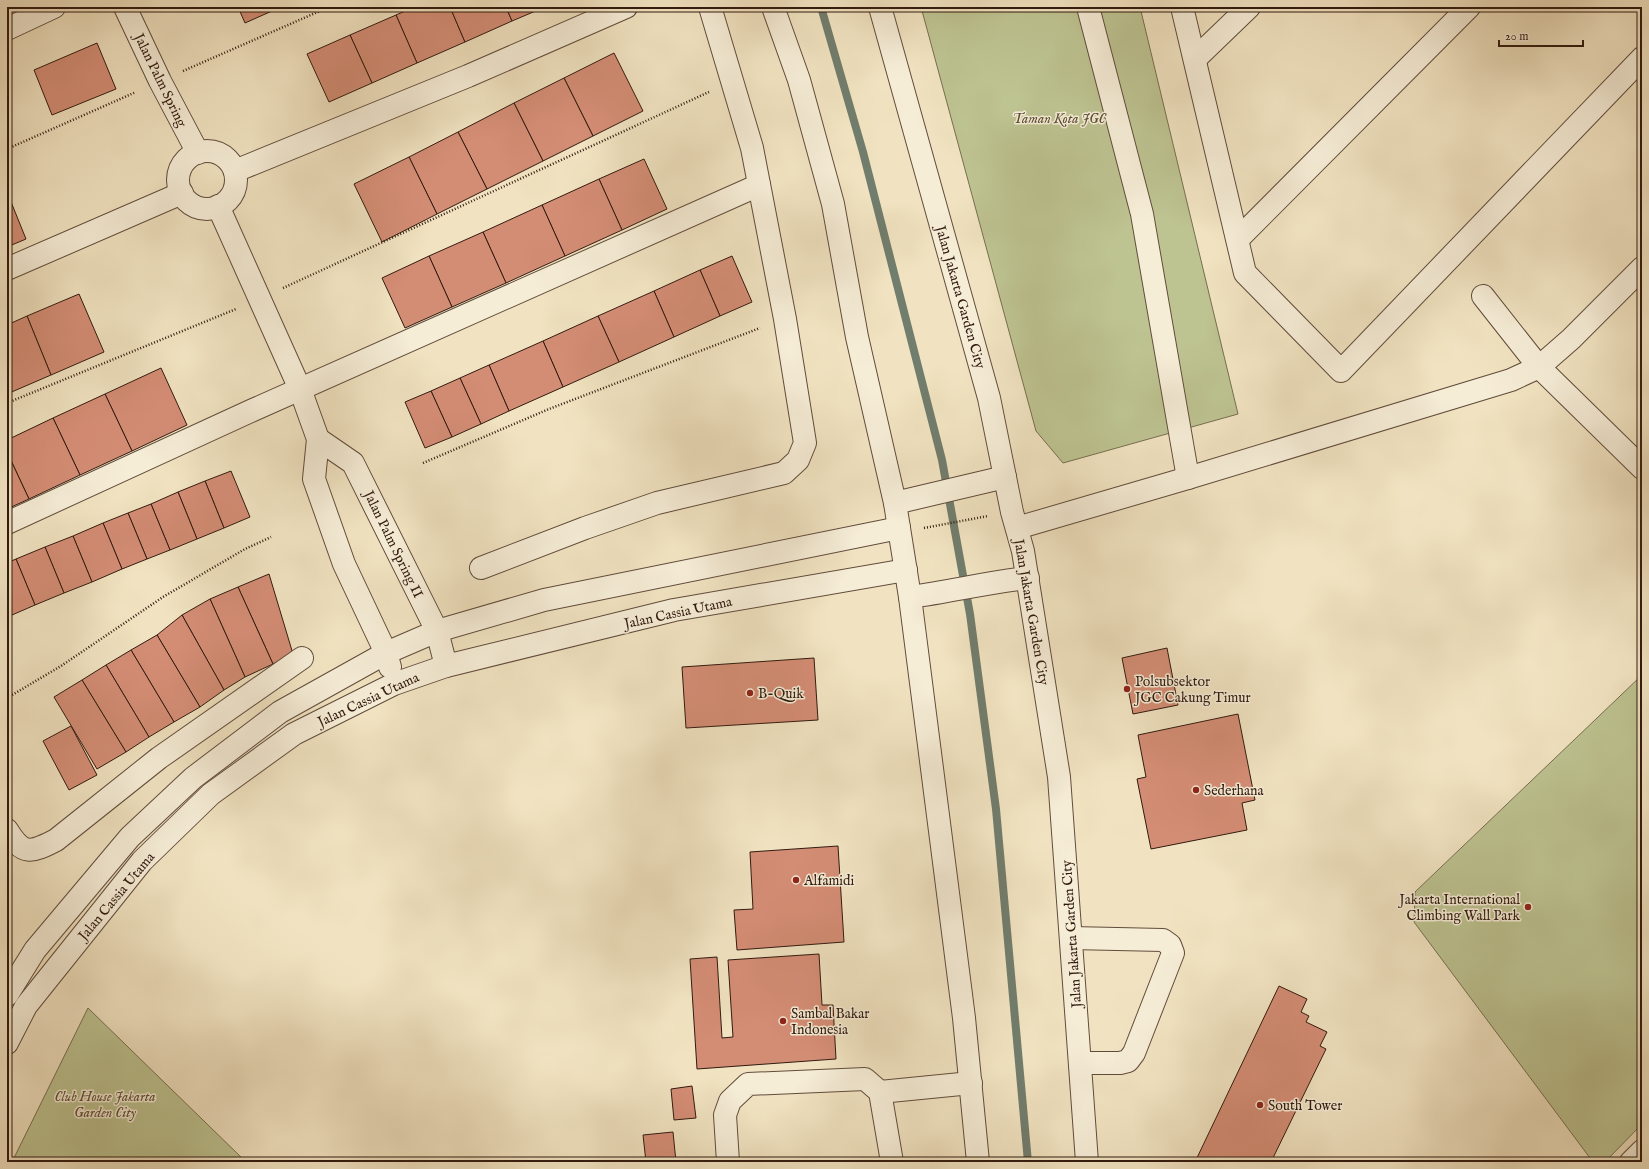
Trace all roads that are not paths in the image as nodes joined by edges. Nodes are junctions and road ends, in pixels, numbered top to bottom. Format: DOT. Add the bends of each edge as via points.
graph roads {
  1 [pos="54,7"];
  2 [pos="125,7"];
  3 [pos="626,7"];
  4 [pos="710,7"];
  5 [pos="773,7"];
  6 [pos="880,7"];
  7 [pos="1088,7"];
  8 [pos="1182,7"];
  9 [pos="1248,7"];
  10 [pos="1469,7"];
  11 [pos="7,29"];
  12 [pos="1642,58"];
  13 [pos="1195,59"];
  14 [pos="198,152"];
  15 [pos="235,171"];
  16 [pos="759,185"];
  17 [pos="182,193"];
  18 [pos="218,206"];
  19 [pos="1238,239"];
  20 [pos="1642,268"];
  21 [pos="7,269"];
  22 [pos="1483,296"];
  23 [pos="1539,367"];
  24 [pos="300,389"];
  25 [pos="318,439"];
  26 [pos="1642,468"];
  27 [pos="1005,478"];
  28 [pos="1188,478"];
  29 [pos="895,503"];
  30 [pos="7,523"];
  31 [pos="899,528"];
  32 [pos="1017,528"];
  33 [pos="481,568"];
  34 [pos="906,570"];
  35 [pos="1028,578"];
  36 [pos="910,597"];
  37 [pos="437,631"];
  38 [pos="386,653"];
  39 [pos="302,658"];
  40 [pos="446,666"];
  41 [pos="394,684"];
  42 [pos="7,830"];
  43 [pos="1071,938"];
  44 [pos="7,995"];
  45 [pos="7,1043"];
  46 [pos="1080,1063"];
  47 [pos="971,1083"];
  48 [pos="880,1092"];
  49 [pos="1642,1151"];
  50 [pos="728,1162"];
  51 [pos="892,1162"];
  52 [pos="978,1162"];
  53 [pos="1087,1162"];
  54 [pos="1631,1162"];
  1 -- 11 [label="street"];
  2 -- 14 [label="street, Jalan Palm Spring" via="160,81"];
  3 -- 15 [label="street" via="468,76"];
  4 -- 16 [label="street" via="752,148"];
  5 -- 29 [label="street" via="799,80 833,204 857,336"];
  6 -- 27 [label="street, Jalan Jakarta Garden City" via="989,398"];
  7 -- 28 [label="street" via="1142,214"];
  8 -- 13 [label="street"];
  9 -- 13 [label="street"];
  10 -- 19 [label="street"];
  12 -- 19 [label="street" via="1341,371 1245,273"];
  13 -- 19 [label="street"];
  14 -- 15 [label="street" via="220,154 229,161"];
  14 -- 17 [label="street" via="182,164 179,179"];
  15 -- 18 [label="street" via="236,182 233,192"];
  16 -- 24 [label="street"];
  16 -- 33 [label="street" via="785,319 805,443 798,460 784,473 657,503"];
  17 -- 18 [label="street" via="188,202 197,207"];
  17 -- 21 [label="street"];
  18 -- 24 [label="street"];
  20 -- 23 [label="street"];
  22 -- 23 [label="street"];
  23 -- 26 [label="street"];
  23 -- 28 [label="street" via="1511,380"];
  24 -- 25 [label="street"];
  24 -- 30 [label="street"];
  25 -- 37 [label="street, Jalan Palm Spring II" via="353,462"];
  25 -- 38 [label="street" via="314,479 344,564"];
  27 -- 29 [label="street"];
  27 -- 32 [label="street, Jalan Jakarta Garden City"];
  28 -- 32 [label="street"];
  29 -- 31 [label="street"];
  31 -- 34 [label="street"];
  31 -- 37 [label="street, Jalan Cassia Utama" via="544,600"];
  32 -- 35 [label="street, Jalan Jakarta Garden City"];
  34 -- 36 [label="street"];
  34 -- 40 [label="street, Jalan Cassia Utama" via="674,610"];
  35 -- 36 [label="street"];
  35 -- 43 [label="street, Jalan Jakarta Garden City" via="1059,777"];
  36 -- 47 [label="street"];
  37 -- 38 [label="street, Jalan Cassia Utama"];
  37 -- 40 [label="street, Jalan Palm Spring II"];
  38 -- 41 [label="street"];
  38 -- 44 [label="street, Jalan Cassia Utama" via="280,712 192,778 130,837 35,950"];
  39 -- 42 [label="street" via="159,758 56,840 37,850 27,850 14,842"];
  40 -- 41 [label="street, Jalan Cassia Utama"];
  41 -- 45 [label="street, Jalan Cassia Utama" via="294,734 211,794 142,861 26,1006"];
  43 -- 46 [label="street, Jalan Jakarta Garden City"];
  43 -- 46 [label="street" via="1163,940 1170,945 1173,953 1134,1053 1128,1060 1120,1063"];
  46 -- 53 [label="street, Jalan Jakarta Garden City"];
  47 -- 48 [label="street"];
  47 -- 52 [label="street"];
  48 -- 50 [label="street" via="865,1079 748,1084 730,1101 725,1115"];
  48 -- 51 [label="street"];
  49 -- 54 [label="street"];
}
